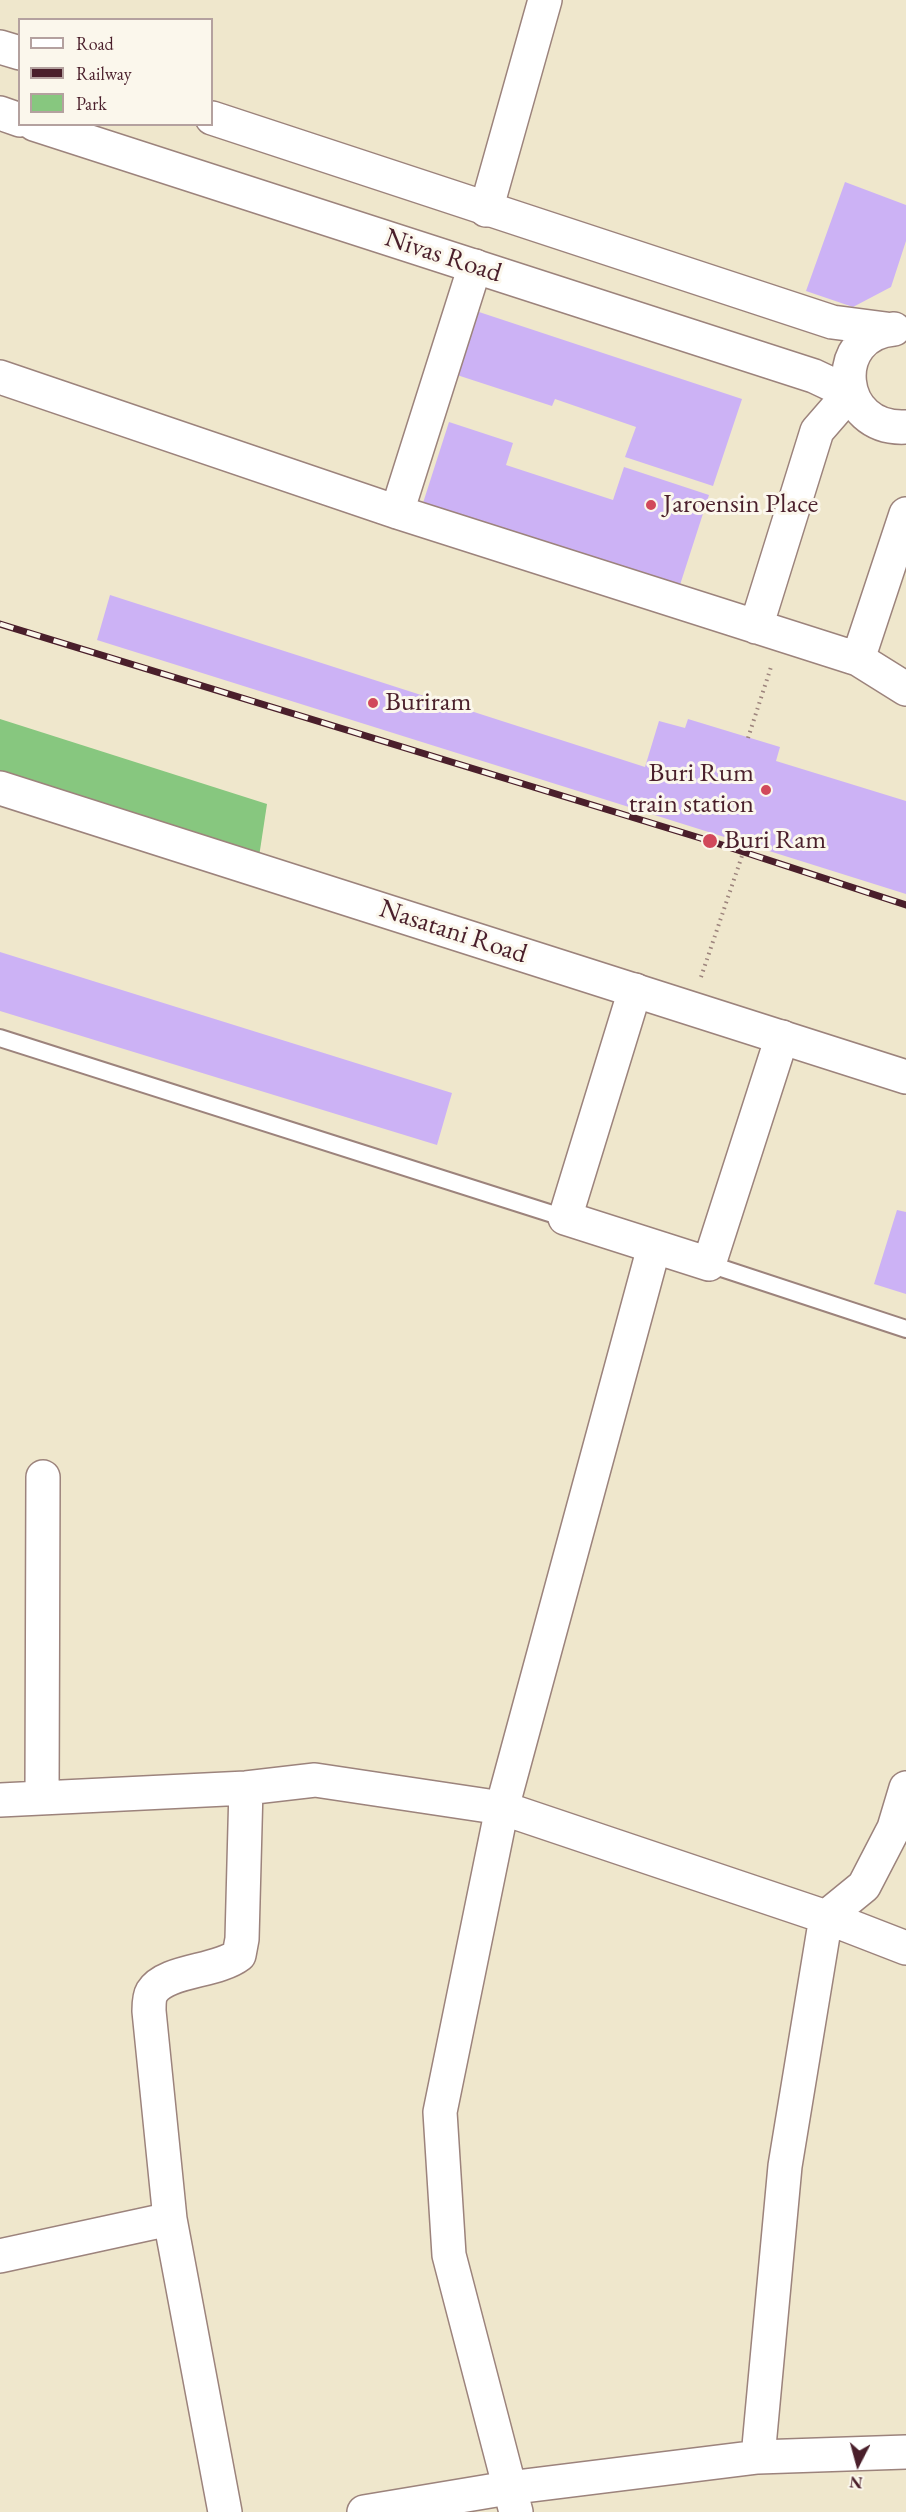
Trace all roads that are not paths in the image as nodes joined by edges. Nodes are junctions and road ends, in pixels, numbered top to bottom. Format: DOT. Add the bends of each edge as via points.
graph roads {
  1 [pos="545,0"];
  2 [pos="0,47"];
  3 [pos="18,53"];
  4 [pos="0,113"];
  5 [pos="213,118"];
  6 [pos="18,119"];
  7 [pos="40,126"];
  8 [pos="486,210"];
  9 [pos="475,266"];
  10 [pos="896,329"];
  11 [pos="0,377"];
  12 [pos="850,393"];
  13 [pos="906,427"];
  14 [pos="397,512"];
  15 [pos="906,514"];
  16 [pos="756,627"];
  17 [pos="858,659"];
  18 [pos="906,689"];
  19 [pos="0,788"];
  20 [pos="635,990"];
  21 [pos="782,1037"];
  22 [pos="0,1038"];
  23 [pos="906,1077"];
  24 [pos="566,1218"];
  25 [pos="654,1247"];
  26 [pos="709,1264"];
  27 [pos="906,1329"];
  28 [pos="43,1477"];
  29 [pos="246,1788"];
  30 [pos="906,1788"];
  31 [pos="42,1798"];
  32 [pos="0,1800"];
  33 [pos="502,1808"];
  34 [pos="826,1917"];
  35 [pos="906,1947"];
  36 [pos="170,2219"];
  37 [pos="0,2256"];
  38 [pos="906,2452"];
  39 [pos="758,2457"];
  40 [pos="512,2500"];
  41 [pos="225,2512"];
  42 [pos="364,2512"];
  1 -- 8 [label="street"];
  2 -- 3 [label="street"];
  4 -- 6 [label="street"];
  5 -- 8 [label="street"];
  7 -- 9 [label="street, Nivas Road"];
  8 -- 10 [label="street" via="832,322"];
  9 -- 12 [label="street, Nivas Road" via="814,376"];
  9 -- 14 [label="street"];
  10 -- 12 [label="street" via="872,336 859,346 851,361"];
  11 -- 14 [label="street"];
  12 -- 13 [label="street" via="867,417 880,424"];
  12 -- 16 [label="street" via="817,431"];
  14 -- 16 [label="street"];
  15 -- 17 [label="street"];
  16 -- 17 [label="street"];
  17 -- 18 [label="street"];
  19 -- 20 [label="street, Nasatani Road"];
  20 -- 21 [label="street, Nasatani Road"];
  20 -- 24 [label="street"];
  21 -- 23 [label="street, Nasatani Road"];
  21 -- 26 [label="street"];
  22 -- 24 [label="lane"];
  24 -- 25 [label="street"];
  25 -- 26 [label="street"];
  25 -- 33 [label="street"];
  26 -- 27 [label="lane"];
  28 -- 31 [label="street"];
  29 -- 31 [label="street"];
  29 -- 33 [label="street" via="315,1780"];
  29 -- 36 [label="street" via="239,1955 228,1963 164,1981 152,1993 148,2011"];
  30 -- 34 [label="street" via="894,1828 864,1886"];
  31 -- 32 [label="street"];
  33 -- 34 [label="street"];
  33 -- 40 [label="street" via="440,2112 449,2254"];
  34 -- 35 [label="street"];
  34 -- 39 [label="street" via="785,2166"];
  36 -- 37 [label="street"];
  36 -- 41 [label="street"];
  38 -- 39 [label="street"];
  39 -- 40 [label="street"];
  40 -- 42 [label="street"];
}
